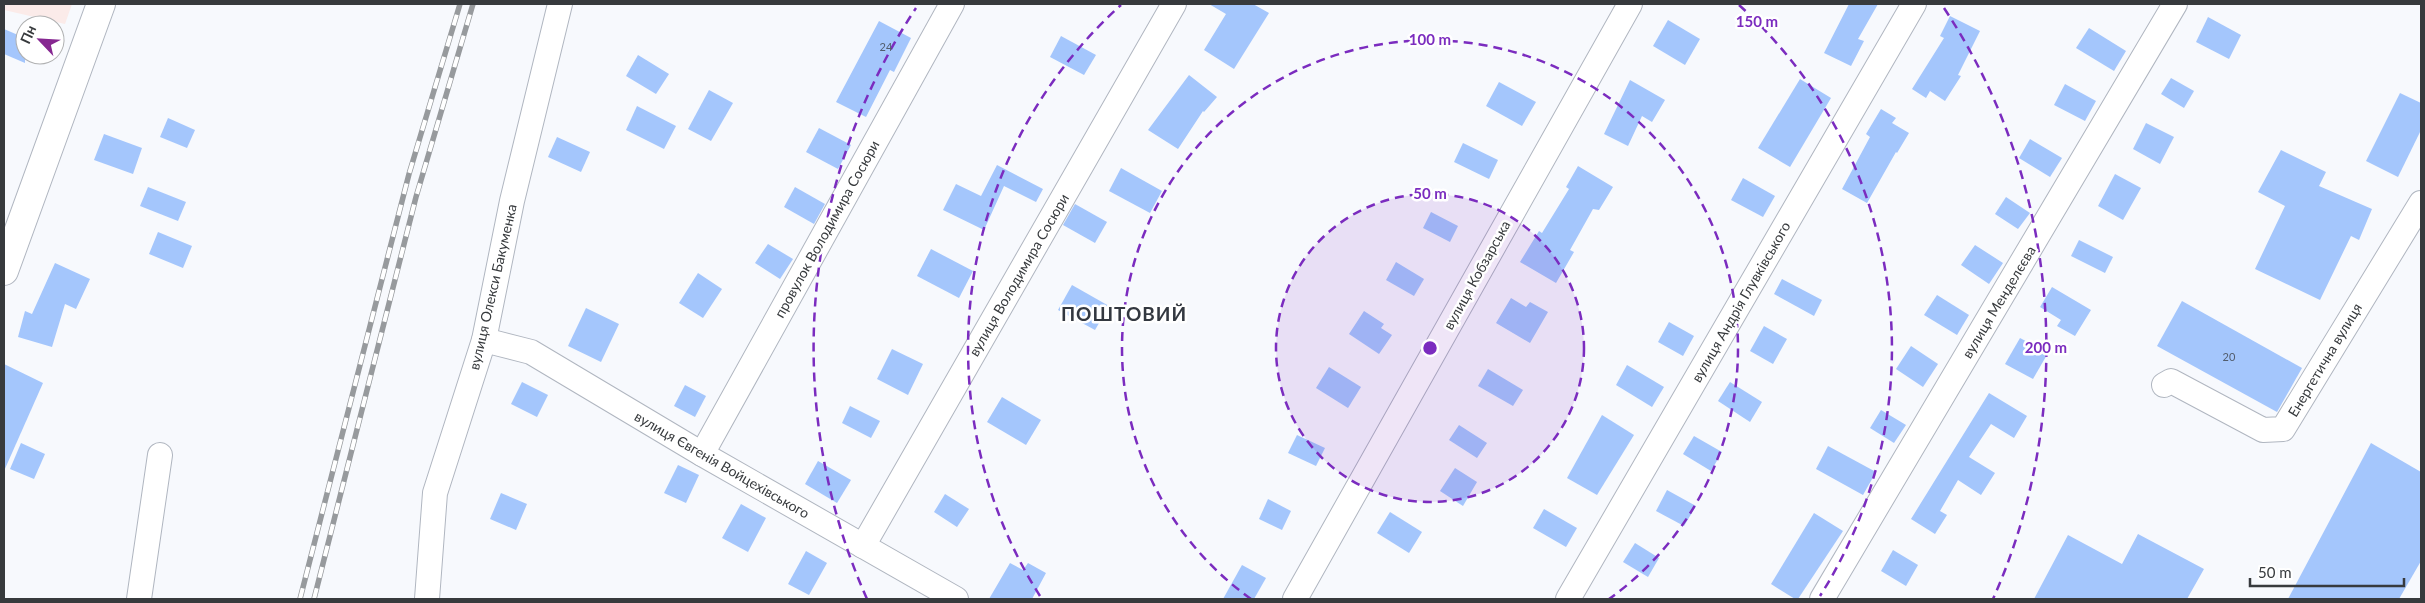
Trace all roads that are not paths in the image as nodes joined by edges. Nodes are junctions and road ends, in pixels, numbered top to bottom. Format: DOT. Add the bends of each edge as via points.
graph roads {
  1 [pos="101,4"];
  2 [pos="560,4"];
  3 [pos="952,4"];
  4 [pos="1174,4"];
  5 [pos="1630,4"];
  6 [pos="1914,4"];
  7 [pos="2175,4"];
  8 [pos="2418,216"];
  9 [pos="4,271"];
  10 [pos="484,340"];
  11 [pos="2164,386"];
  12 [pos="702,454"];
  13 [pos="160,455"];
  14 [pos="863,546"];
  15 [pos="139,599"];
  16 [pos="428,599"];
  17 [pos="956,599"];
  18 [pos="1294,599"];
  19 [pos="1568,599"];
  20 [pos="1822,599"];
  1 -- 9 [label="street"];
  2 -- 10 [label="street, вулиця Олекси Бакуменка" via="512,201"];
  3 -- 12 [label="street, провулок Володимира Сосюри"];
  4 -- 14 [label="street, вулиця Володимира Сосюри"];
  5 -- 18 [label="street, вулиця Кобзарська"];
  6 -- 19 [label="street, вулиця Андрія Глувківського"];
  7 -- 20 [label="street, вулиця Менделєєва"];
  8 -- 11 [label="street, Енергетична вулиця" via="2283,429 2263,430 2172,380"];
  10 -- 12 [label="street, вулиця Євгенія Войцехівського" via="531,352"];
  10 -- 16 [label="street, вулиця Олекси Бакуменка" via="435,493"];
  12 -- 14 [label="street, вулиця Євгенія Войцехівського"];
  13 -- 15 [label="street"];
  14 -- 17 [label="street, вулиця Євгенія Войцехівського"];
}
